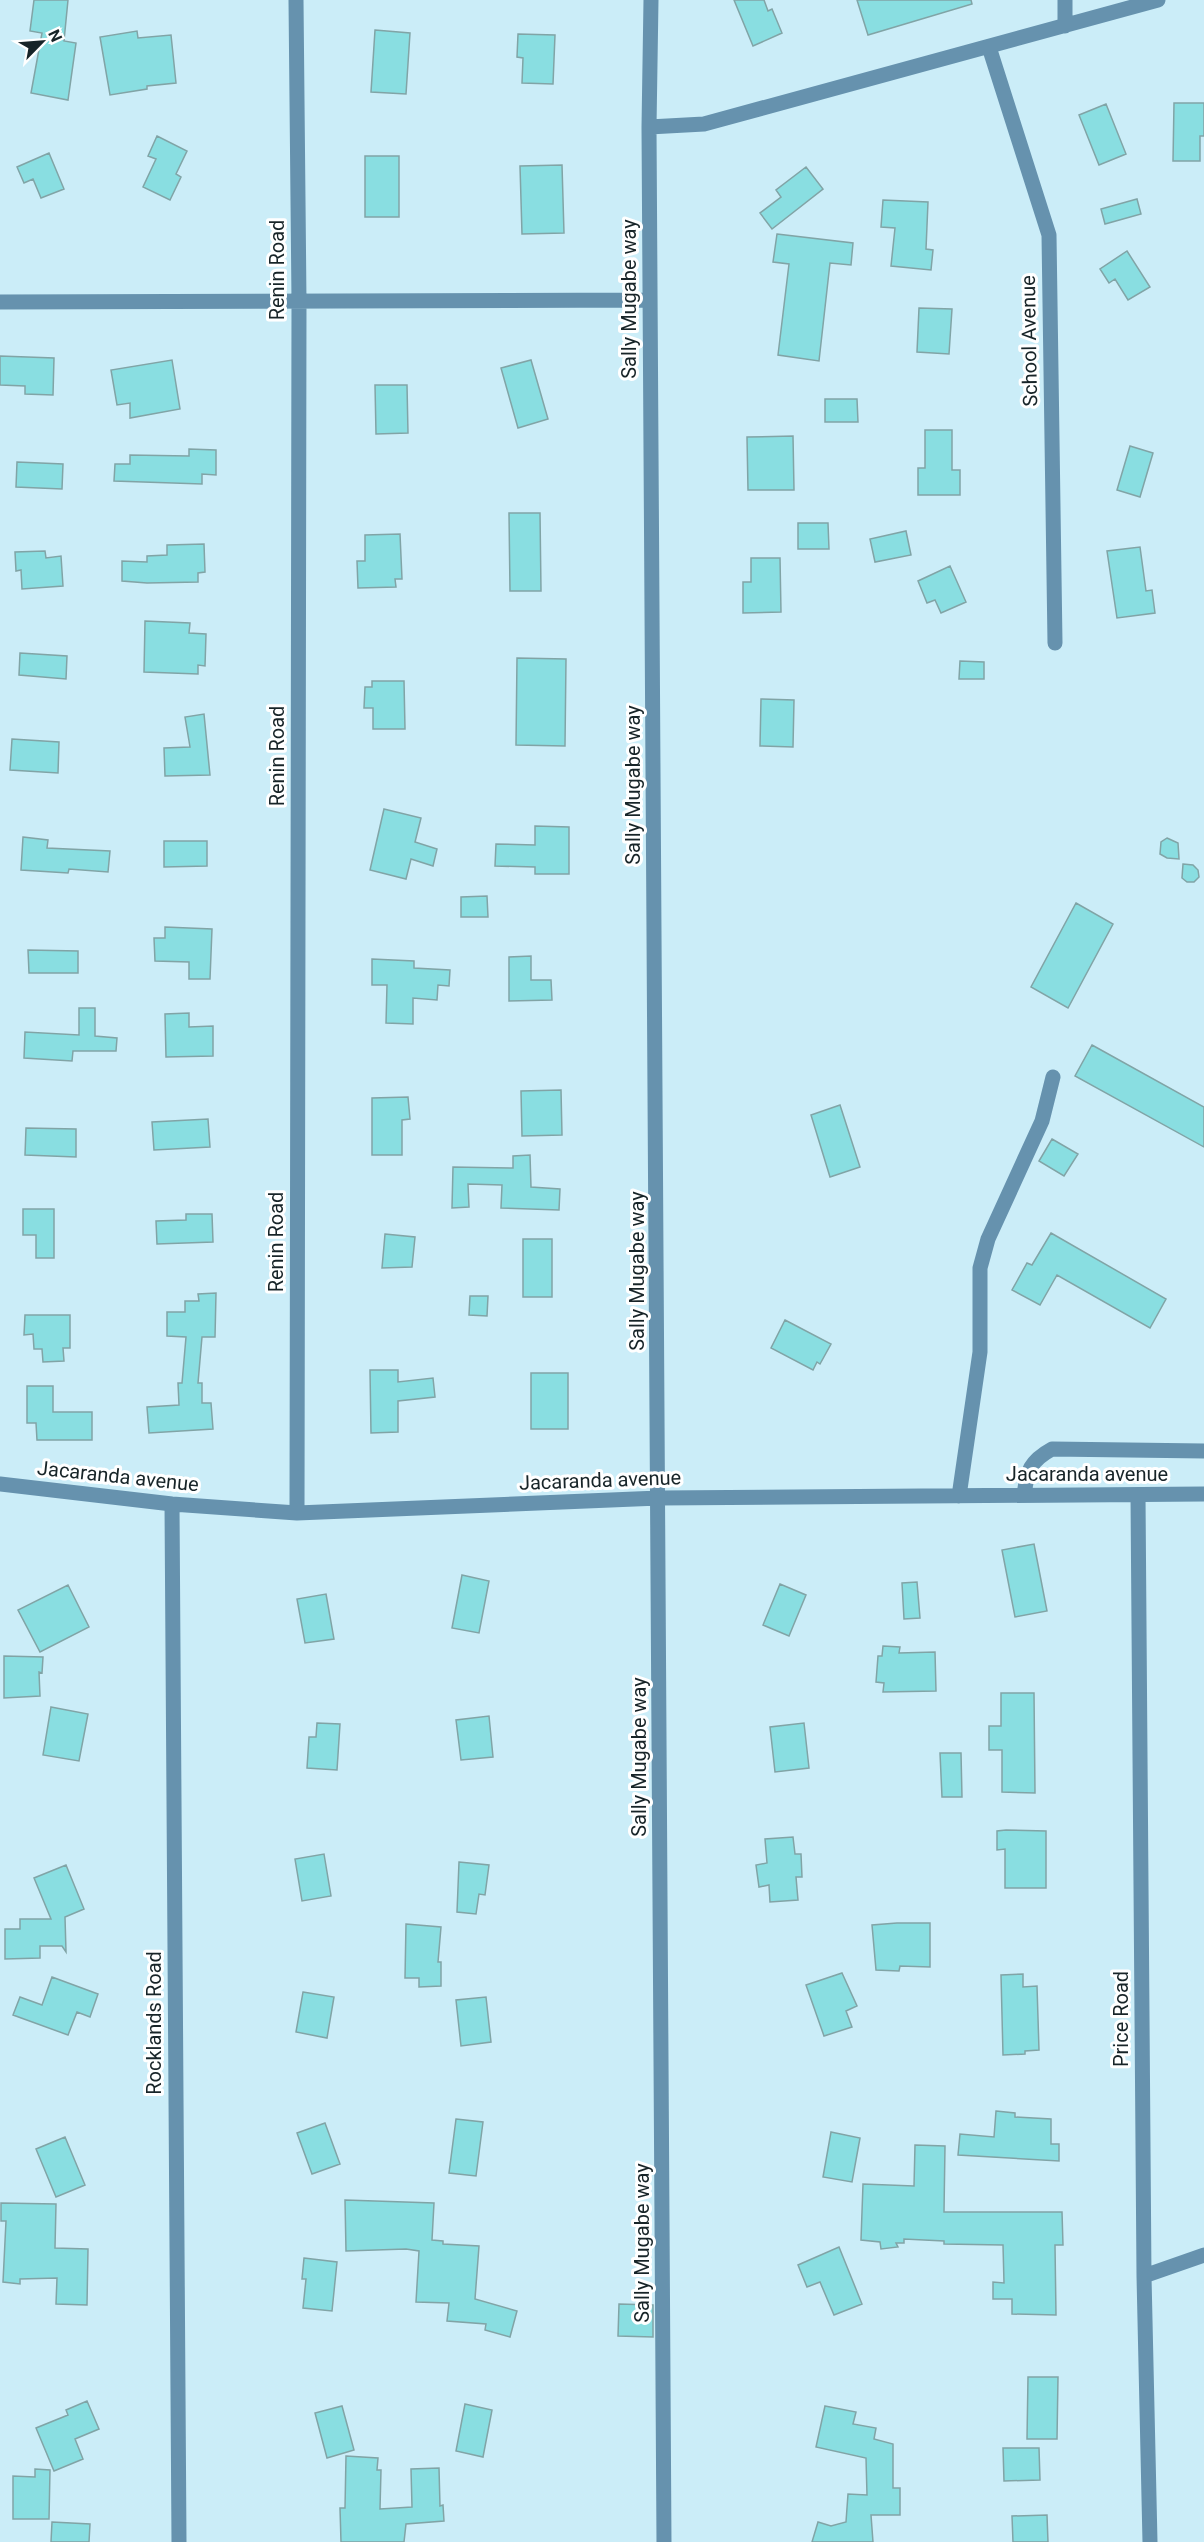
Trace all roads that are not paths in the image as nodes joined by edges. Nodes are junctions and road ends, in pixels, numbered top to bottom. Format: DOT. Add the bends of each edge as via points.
graph roads {
  1 [pos="296,0"];
  2 [pos="651,0"];
  3 [pos="1065,0"];
  4 [pos="1158,0"];
  5 [pos="1065,26"];
  6 [pos="989,47"];
  7 [pos="649,127"];
  8 [pos="650,300"];
  9 [pos="299,301"];
  10 [pos="0,302"];
  11 [pos="1055,643"];
  12 [pos="1053,1077"];
  13 [pos="1204,1451"];
  14 [pos="0,1484"];
  15 [pos="1204,1494"];
  16 [pos="1024,1495"];
  17 [pos="1138,1495"];
  18 [pos="959,1496"];
  19 [pos="659,1498"];
  20 [pos="171,1504"];
  21 [pos="297,1513"];
  22 [pos="1204,2255"];
  23 [pos="1144,2276"];
  24 [pos="179,2542"];
  25 [pos="664,2542"];
  26 [pos="1150,2542"];
  1 -- 9 [label="street, Renin Road"];
  2 -- 7 [label="street, Sally Mugabe way"];
  3 -- 5 [label="street"];
  4 -- 5 [label="street"];
  5 -- 6 [label="street"];
  6 -- 7 [label="street" via="704,123"];
  6 -- 11 [label="street, School Avenue" via="1049,235"];
  7 -- 8 [label="street, Sally Mugabe way"];
  8 -- 9 [label="street"];
  8 -- 19 [label="street, Sally Mugabe way"];
  9 -- 10 [label="street"];
  9 -- 21 [label="street, Renin Road"];
  12 -- 18 [label="street" via="1042,1121 988,1239 980,1268 980,1352"];
  13 -- 16 [label="street" via="1052,1449 1038,1456 1026,1474"];
  14 -- 20 [label="street, Jacaranda avenue"];
  15 -- 17 [label="street, Jacaranda avenue"];
  16 -- 17 [label="street, Jacaranda avenue"];
  16 -- 18 [label="street, Jacaranda avenue"];
  17 -- 23 [label="street, Price Road"];
  18 -- 19 [label="street, Jacaranda avenue"];
  19 -- 21 [label="street, Jacaranda avenue"];
  19 -- 25 [label="street, Sally Mugabe way"];
  20 -- 21 [label="street, Jacaranda avenue"];
  20 -- 24 [label="street, Rocklands Road"];
  22 -- 23 [label="street"];
  23 -- 26 [label="street, Price Road"];
}
